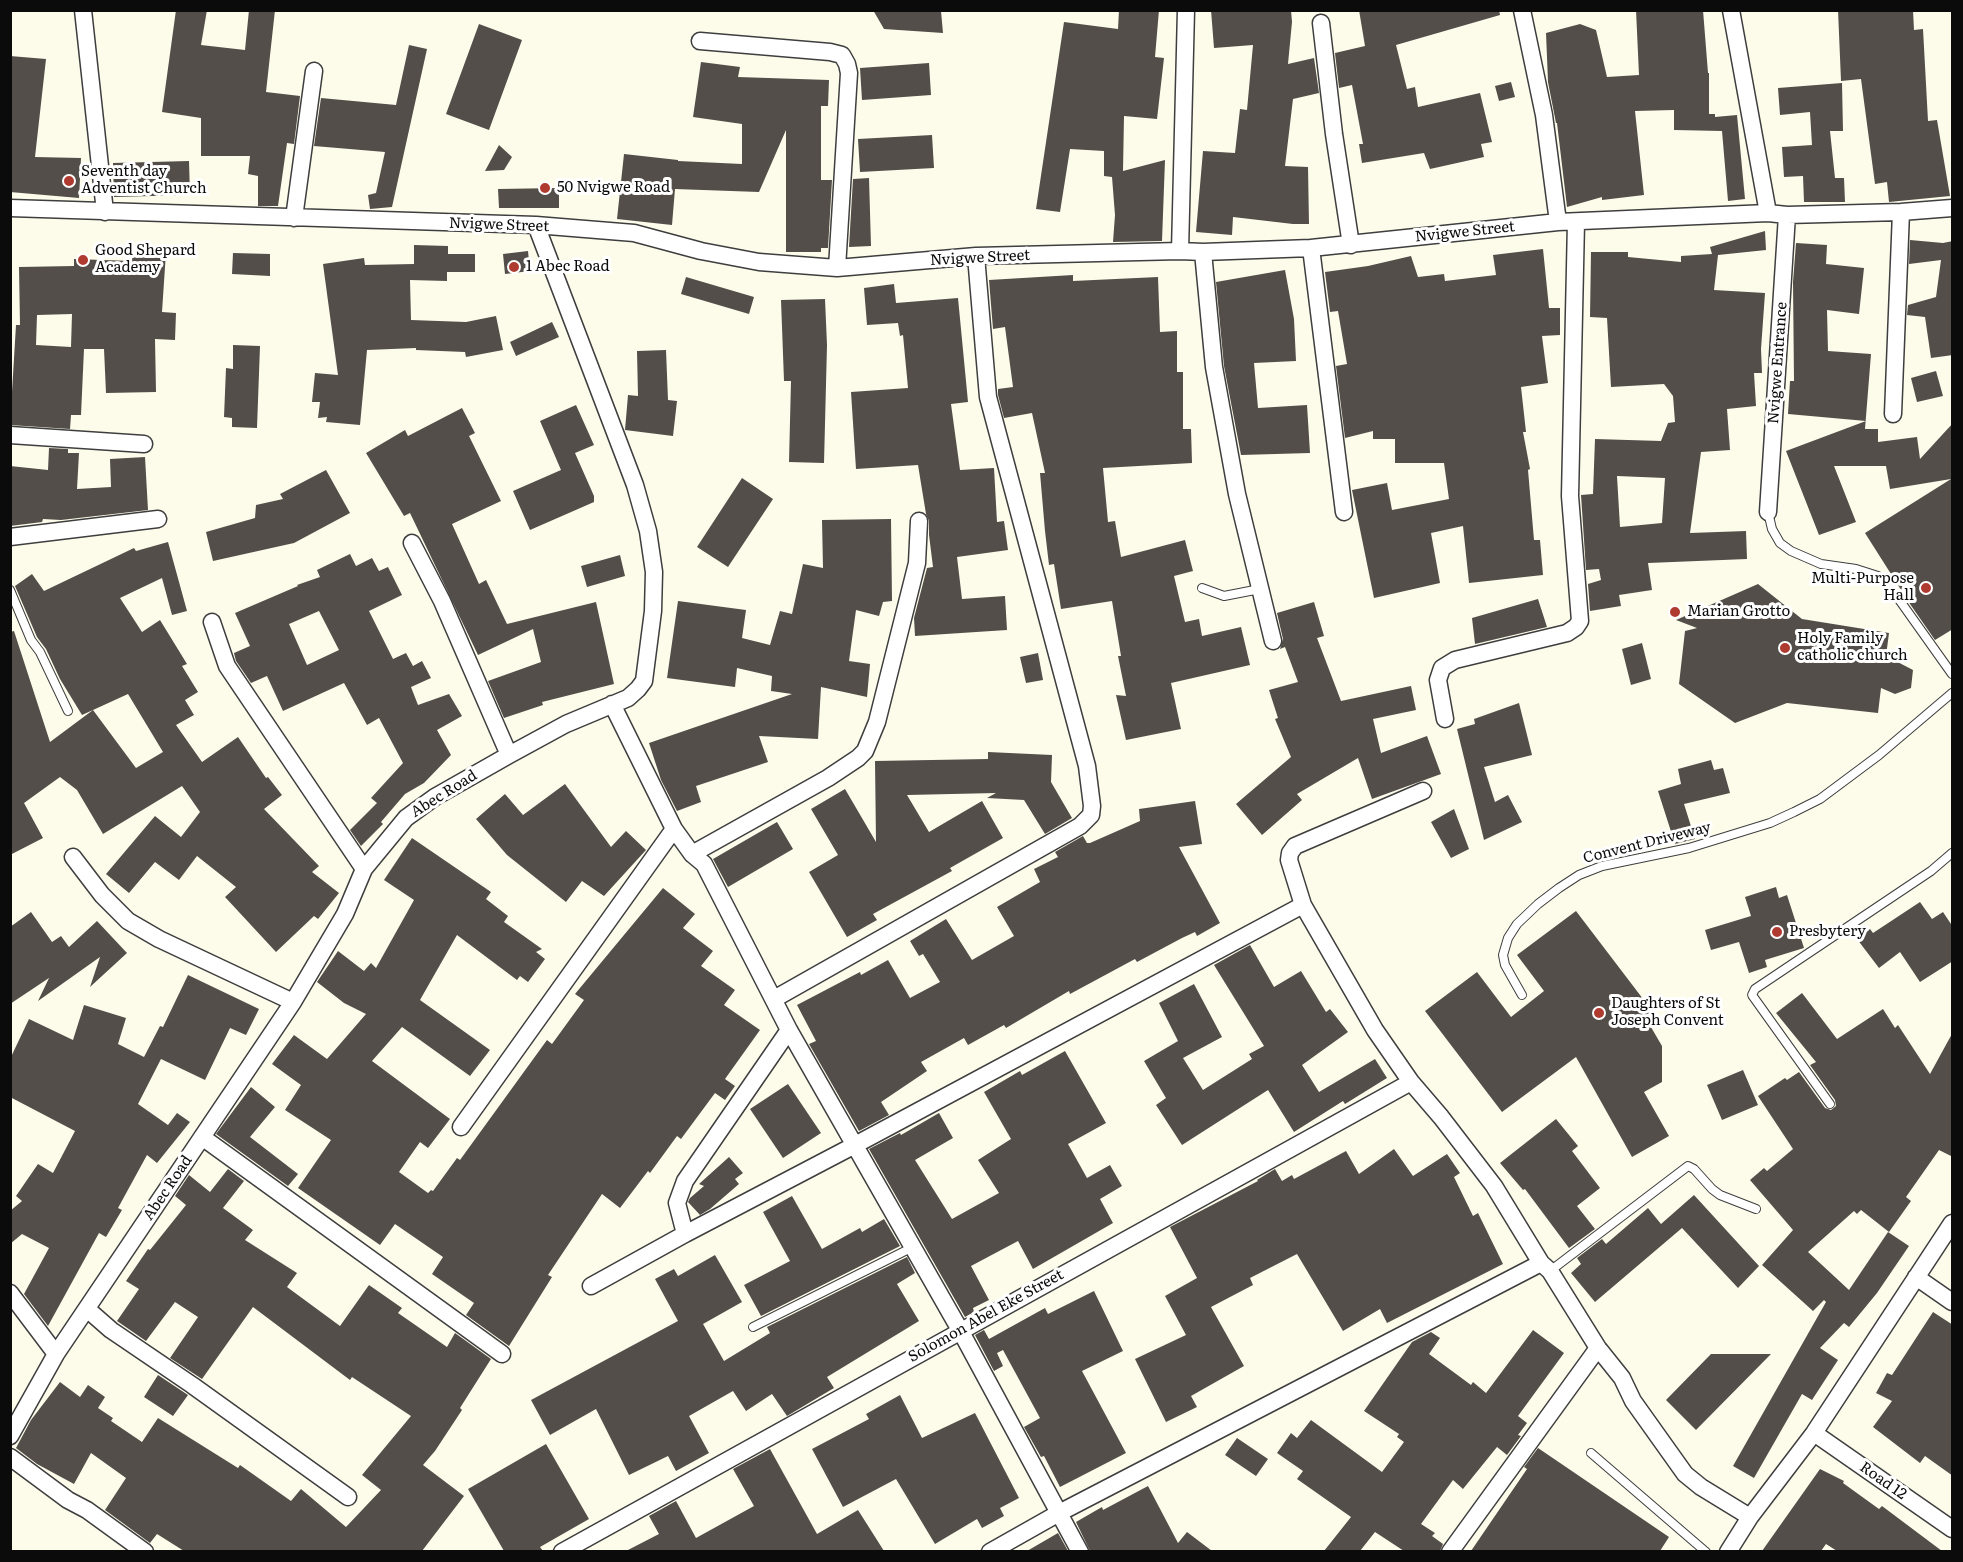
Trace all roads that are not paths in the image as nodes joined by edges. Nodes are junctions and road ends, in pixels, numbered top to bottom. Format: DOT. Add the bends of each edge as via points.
graph roads {
  1 [pos="83,10"];
  2 [pos="1186,10"];
  3 [pos="1522,10"];
  4 [pos="1731,10"];
  5 [pos="1322,23"];
  6 [pos="700,41"];
  7 [pos="314,71"];
  8 [pos="10,208"];
  9 [pos="1953,208"];
  10 [pos="105,212"];
  11 [pos="1901,212"];
  12 [pos="1768,213"];
  13 [pos="1787,215"];
  14 [pos="294,218"];
  15 [pos="1558,222"];
  16 [pos="1576,222"];
  17 [pos="536,225"];
  18 [pos="1351,245"];
  19 [pos="1311,248"];
  20 [pos="1180,251"];
  21 [pos="1203,252"];
  22 [pos="976,256"];
  23 [pos="837,268"];
  24 [pos="1893,414"];
  25 [pos="10,435"];
  26 [pos="144,444"];
  27 [pos="1344,512"];
  28 [pos="1768,512"];
  29 [pos="158,519"];
  30 [pos="919,521"];
  31 [pos="10,537"];
  32 [pos="412,543"];
  33 [pos="1202,588"];
  34 [pos="1260,589"];
  35 [pos="10,590"];
  36 [pos="212,622"];
  37 [pos="1272,642"];
  38 [pos="1953,674"];
  39 [pos="1953,693"];
  40 [pos="612,704"];
  41 [pos="68,711"];
  42 [pos="1445,718"];
  43 [pos="508,755"];
  44 [pos="1423,791"];
  45 [pos="674,829"];
  46 [pos="1953,853"];
  47 [pos="692,854"];
  48 [pos="74,857"];
  49 [pos="364,869"];
  50 [pos="1303,905"];
  51 [pos="1522,995"];
  52 [pos="774,999"];
  53 [pos="292,1002"];
  54 [pos="789,1030"];
  55 [pos="1411,1082"];
  56 [pos="1830,1104"];
  57 [pos="461,1127"];
  58 [pos="202,1137"];
  59 [pos="855,1145"];
  60 [pos="1756,1209"];
  61 [pos="1953,1223"];
  62 [pos="685,1234"];
  63 [pos="913,1247"];
  64 [pos="1545,1267"];
  65 [pos="1916,1277"];
  66 [pos="591,1286"];
  67 [pos="10,1293"];
  68 [pos="1953,1302"];
  69 [pos="87,1309"];
  70 [pos="753,1327"];
  71 [pos="960,1330"];
  72 [pos="1598,1347"];
  73 [pos="56,1354"];
  74 [pos="502,1354"];
  75 [pos="1814,1433"];
  76 [pos="10,1436"];
  77 [pos="1592,1453"];
  78 [pos="10,1457"];
  79 [pos="348,1497"];
  80 [pos="1059,1513"];
  81 [pos="1750,1517"];
  82 [pos="1953,1529"];
  83 [pos="145,1551"];
  84 [pos="562,1551"];
  85 [pos="990,1551"];
  86 [pos="1080,1551"];
  87 [pos="1450,1551"];
  88 [pos="1706,1551"];
  89 [pos="1728,1551"];
  1 -- 10 [label="street"];
  2 -- 20 [label="street"];
  3 -- 15 [label="street" via="1544,115"];
  4 -- 12 [label="street"];
  5 -- 18 [label="street"];
  6 -- 23 [label="street" via="842,55 849,73"];
  7 -- 14 [label="street"];
  8 -- 10 [label="street, Nvigwe Street"];
  9 -- 11 [label="street, Nvigwe Street"];
  10 -- 14 [label="street, Nvigwe Street"];
  11 -- 13 [label="street, Nvigwe Street"];
  11 -- 24 [label="street"];
  12 -- 13 [label="street, Nvigwe Street"];
  12 -- 16 [label="street, Nvigwe Street"];
  13 -- 28 [label="street, Nvigwe Entrance"];
  14 -- 17 [label="street, Nvigwe Street"];
  15 -- 16 [label="street, Nvigwe Street"];
  15 -- 18 [label="street, Nvigwe Street"];
  16 -- 42 [label="street" via="1570,495 1580,621 1567,633 1455,660 1442,668 1438,680"];
  17 -- 23 [label="street, Nvigwe Street" via="634,233 759,262"];
  17 -- 40 [label="street, Abec Road" via="635,485 648,531 654,572 653,611 644,681 628,698"];
  18 -- 19 [label="street, Nvigwe Street"];
  19 -- 21 [label="street, Nvigwe Street"];
  19 -- 27 [label="street"];
  20 -- 21 [label="street, Nvigwe Street"];
  20 -- 22 [label="street, Nvigwe Street"];
  21 -- 34 [label="street" via="1214,367 1237,494"];
  22 -- 23 [label="street, Nvigwe Street"];
  22 -- 52 [label="street" via="988,397 1087,766 1091,815 1080,826"];
  25 -- 26 [label="street"];
  28 -- 38 [label="lane" via="1780,543 1791,551 1821,564 1878,576"];
  29 -- 31 [label="street"];
  30 -- 47 [label="street" via="917,564 877,722 865,751 828,778"];
  32 -- 43 [label="street" via="442,601"];
  33 -- 34 [label="lane" via="1224,596"];
  34 -- 37 [label="street"];
  35 -- 41 [label="lane"];
  36 -- 49 [label="street" via="226,666"];
  39 -- 51 [label="lane, Convent Driveway" via="1820,799 1736,834 1602,866 1579,875 1545,898 1517,924 1503,955"];
  40 -- 43 [label="street, Abec Road"];
  40 -- 45 [label="street"];
  43 -- 49 [label="street, Abec Road" via="406,818"];
  44 -- 50 [label="street" via="1295,846 1289,860"];
  45 -- 47 [label="street"];
  45 -- 57 [label="street"];
  46 -- 56 [label="lane" via="1755,989 1752,995"];
  47 -- 52 [label="street" via="704,864"];
  48 -- 53 [label="street" via="102,895 128,921"];
  49 -- 53 [label="street, Abec Road" via="345,914"];
  50 -- 55 [label="street" via="1375,1030"];
  50 -- 59 [label="street"];
  52 -- 54 [label="street"];
  53 -- 58 [label="street, Abec Road"];
  54 -- 59 [label="street"];
  54 -- 62 [label="street" via="685,1181 677,1203"];
  55 -- 64 [label="street" via="1494,1186"];
  55 -- 71 [label="street, Solomon Abel Eke Street"];
  58 -- 69 [label="street, Abec Road"];
  58 -- 74 [label="street"];
  59 -- 62 [label="street"];
  59 -- 63 [label="street"];
  60 -- 64 [label="lane" via="1720,1195 1694,1169 1684,1167"];
  61 -- 65 [label="street"];
  62 -- 66 [label="street"];
  63 -- 70 [label="lane"];
  63 -- 71 [label="street"];
  64 -- 72 [label="street"];
  64 -- 80 [label="street"];
  65 -- 68 [label="street"];
  65 -- 75 [label="street"];
  67 -- 73 [label="street"];
  69 -- 73 [label="street, Abec Road"];
  69 -- 79 [label="street" via="111,1330"];
  71 -- 80 [label="street"];
  71 -- 84 [label="street, Solomon Abel Eke Street"];
  72 -- 81 [label="street" via="1685,1474"];
  72 -- 87 [label="street"];
  73 -- 76 [label="street, Abec Road"];
  75 -- 81 [label="street"];
  75 -- 82 [label="street, Road 12"];
  77 -- 88 [label="lane"];
  78 -- 83 [label="street"];
  80 -- 85 [label="street"];
  80 -- 86 [label="street"];
  81 -- 89 [label="street"];
}
